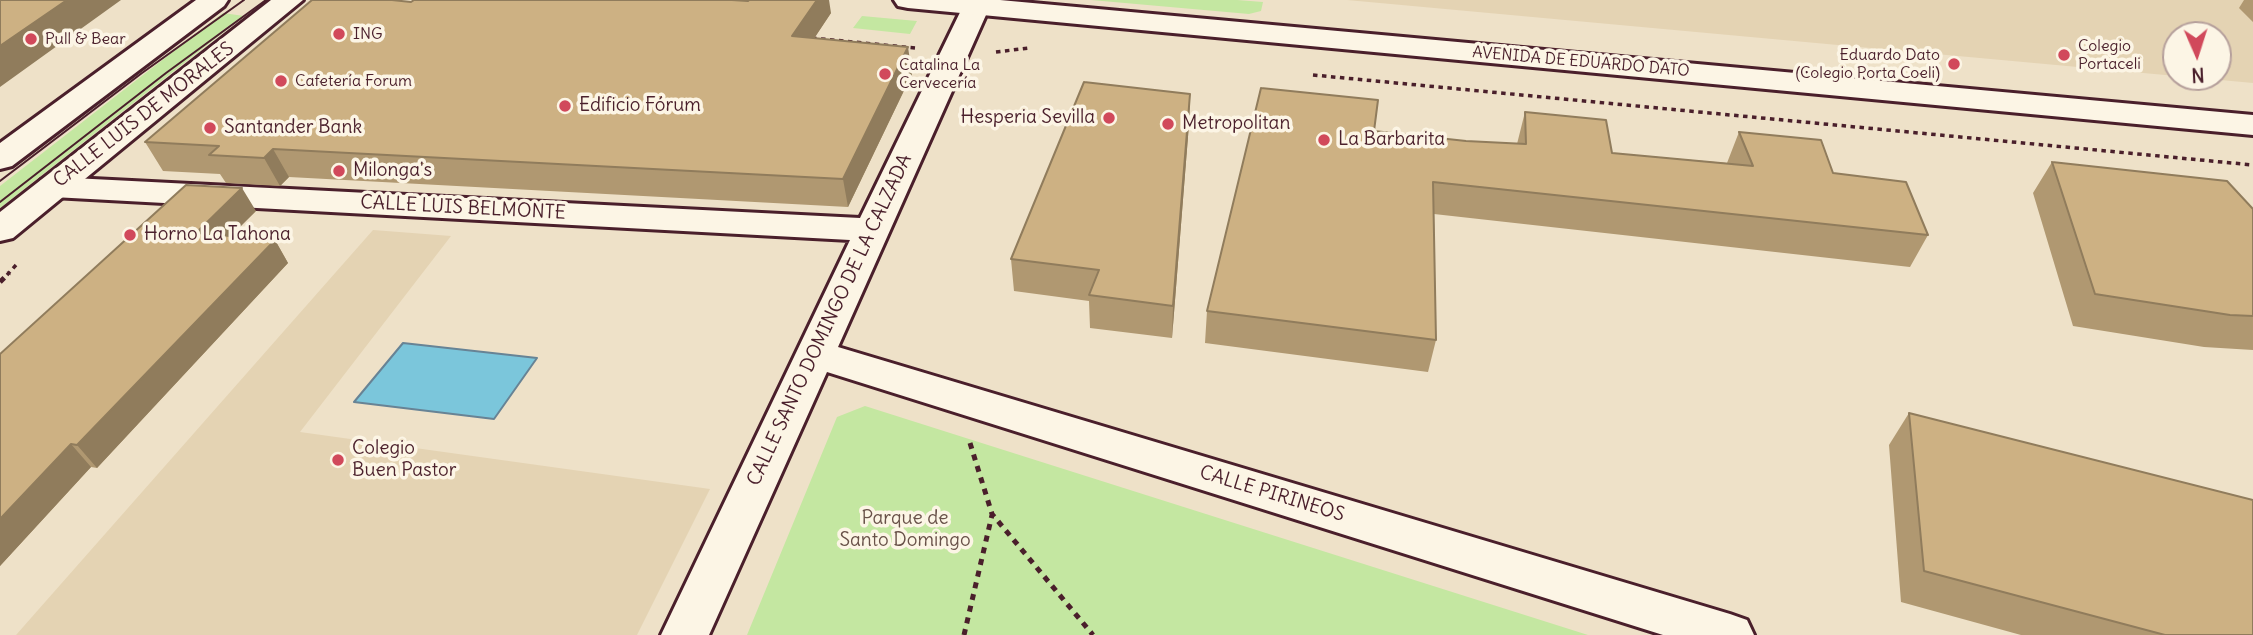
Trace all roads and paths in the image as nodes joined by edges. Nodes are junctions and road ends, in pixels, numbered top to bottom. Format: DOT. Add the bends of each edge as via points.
graph roads {
  1 [pos="214,0"];
  2 [pos="289,0"];
  3 [pos="908,0"];
  4 [pos="976,6"];
  5 [pos="811,38"];
  6 [pos="923,49"];
  7 [pos="1042,49"];
  8 [pos="990,53"];
  9 [pos="1304,74"];
  10 [pos="2253,125"];
  11 [pos="0,159"];
  12 [pos="2253,166"];
  13 [pos="53,187"];
  14 [pos="0,230"];
  15 [pos="872,230"];
  16 [pos="814,354"];
  17 [pos="991,408"];
  18 [pos="992,514"];
  19 [pos="685,635"];
  20 [pos="964,635"];
  21 [pos="1093,635"];
  22 [pos="1730,635"];
  1 -- 11 [label="street"];
  2 -- 13 [label="street, CALLE LUIS DE MORALES"];
  3 -- 4 [label="street, AVENIDA DE EDUARDO DATO"];
  4 -- 10 [label="street, AVENIDA DE EDUARDO DATO"];
  4 -- 15 [label="street, CALLE SANTO DOMINGO DE LA CALZADA"];
  5 -- 6 [label="path"];
  7 -- 8 [label="path"];
  9 -- 12 [label="path"];
  13 -- 14 [label="street, CALLE LUIS DE MORALES"];
  13 -- 15 [label="street, CALLE LUIS BELMONTE"];
  15 -- 16 [label="street, CALLE SANTO DOMINGO DE LA CALZADA"];
  16 -- 17 [label="street, CALLE PIRINEOS"];
  16 -- 19 [label="street, CALLE SANTO DOMINGO DE LA CALZADA"];
  17 -- 18 [label="path" via="969,439"];
  17 -- 22 [label="street, CALLE PIRINEOS"];
  18 -- 20 [label="path"];
  18 -- 21 [label="path"];
}
